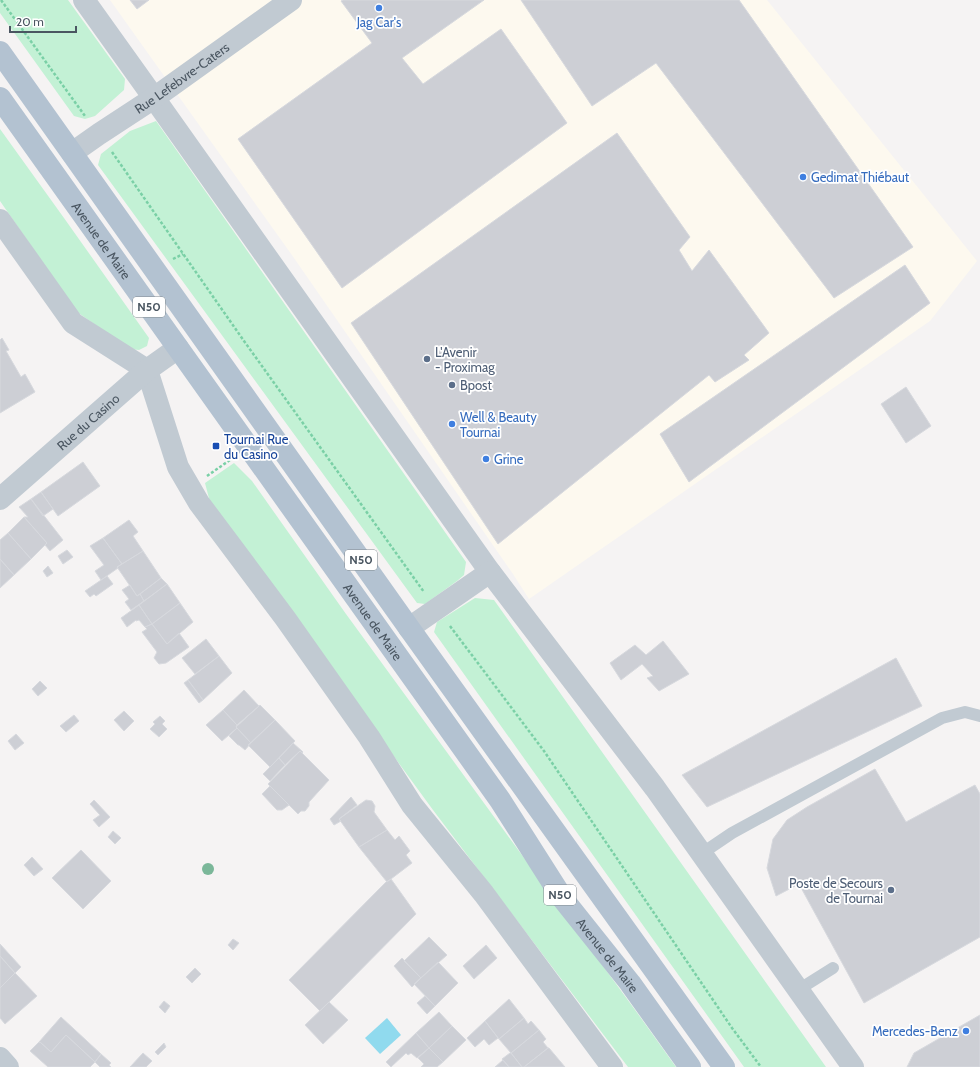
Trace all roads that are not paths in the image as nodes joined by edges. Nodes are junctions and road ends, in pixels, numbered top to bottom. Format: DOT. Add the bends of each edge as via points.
graph roads {
  1 [pos="84,0"];
  2 [pos="291,0"];
  3 [pos="0,52"];
  4 [pos="0,98"];
  5 [pos="154,98"];
  6 [pos="72,153"];
  7 [pos="0,220"];
  8 [pos="178,348"];
  9 [pos="147,370"];
  10 [pos="0,500"];
  11 [pos="490,572"];
  12 [pos="409,628"];
  13 [pos="980,716"];
  14 [pos="701,854"];
  15 [pos="833,968"];
  16 [pos="798,990"];
  17 [pos="0,1058"];
  18 [pos="8,1067"];
  19 [pos="612,1067"];
  20 [pos="690,1067"];
  21 [pos="724,1067"];
  22 [pos="853,1067"];
  1 -- 5 [label="street"];
  2 -- 5 [label="street, Rue Lefebvre-Caters"];
  3 -- 6 [label="main road, Avenue de Maire / N50"];
  4 -- 8 [label="main road, Avenue de Maire / N50"];
  5 -- 6 [label="street, Rue Lefebvre-Caters"];
  5 -- 11 [label="street"];
  6 -- 12 [label="main road, Avenue de Maire / N50"];
  7 -- 9 [label="street" via="73,323"];
  8 -- 9 [label="street, Rue du Casino"];
  8 -- 20 [label="main road, Avenue de Maire / N50" via="500,800 563,899 630,983"];
  9 -- 10 [label="street, Rue du Casino"];
  9 -- 19 [label="street" via="178,467 199,503 364,730 412,805 484,894"];
  11 -- 12 [label="street, Avenue de Maire"];
  11 -- 14 [label="street" via="655,788"];
  12 -- 21 [label="main road, Avenue de Maire / N50"];
  13 -- 14 [label="lane" via="965,712 942,718 732,833"];
  14 -- 16 [label="street"];
  15 -- 16 [label="lane"];
  16 -- 22 [label="street"];
  17 -- 18 [label="street"];
}
